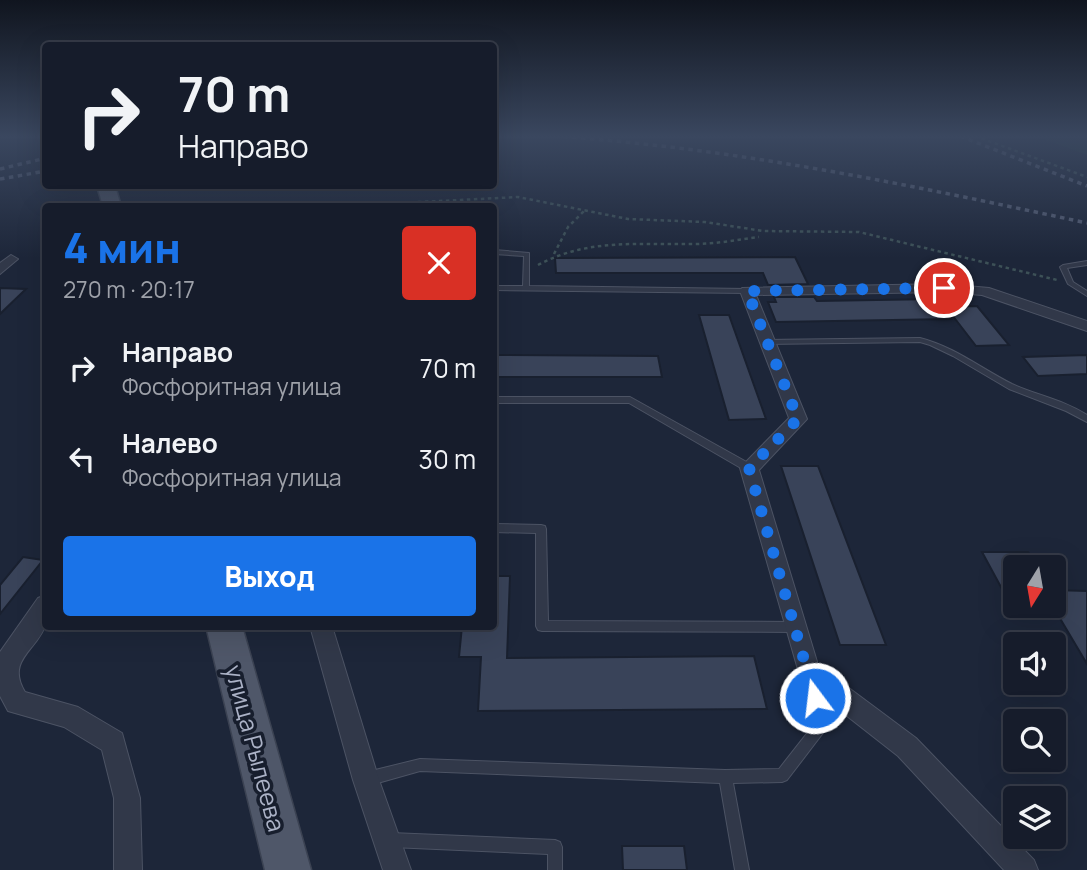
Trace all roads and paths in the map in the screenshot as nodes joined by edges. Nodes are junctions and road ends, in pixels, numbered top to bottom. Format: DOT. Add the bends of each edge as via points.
graph roads {
  1 [pos="400,203"];
  2 [pos="584,211"];
  3 [pos="759,237"];
  4 [pos="497,252"];
  5 [pos="554,254"];
  6 [pos="11,259"];
  7 [pos="1087,263"];
  8 [pos="0,270"];
  9 [pos="527,272"];
  10 [pos="1070,283"];
  11 [pos="497,288"];
  12 [pos="527,288"];
  13 [pos="747,291"];
  14 [pos="1087,294"];
  15 [pos="1087,326"];
  16 [pos="765,342"];
  17 [pos="497,400"];
  18 [pos="1087,419"];
  19 [pos="749,468"];
  20 [pos="497,528"];
  21 [pos="42,611"];
  22 [pos="796,626"];
  23 [pos="225,630"];
  24 [pos="322,630"];
  25 [pos="808,672"];
  26 [pos="725,777"];
  27 [pos="366,779"];
  28 [pos="387,840"];
  29 [pos="128,870"];
  30 [pos="288,870"];
  31 [pos="397,870"];
  32 [pos="555,870"];
  33 [pos="742,870"];
  34 [pos="1024,870"];
  1 -- 2 [label="path" via="518,197"];
  2 -- 5 [label="path" via="568,227"];
  2 -- 10 [label="path" via="763,231 859,232"];
  3 -- 5 [label="path" via="696,244 607,245"];
  4 -- 9 [label="lane" via="527,254"];
  5 -- 9 [label="path"];
  6 -- 8 [label="street"];
  7 -- 10 [label="lane" via="1063,267"];
  9 -- 12 [label="lane"];
  10 -- 14 [label="lane"];
  11 -- 12 [label="lane"];
  12 -- 13 [label="lane"];
  13 -- 15 [label="street" via="984,291"];
  13 -- 16 [label="street"];
  16 -- 18 [label="lane" via="920,340 941,345 1012,387 1072,408"];
  16 -- 19 [label="street" via="798,419"];
  17 -- 19 [label="lane" via="630,400"];
  19 -- 22 [label="street"];
  20 -- 22 [label="lane" via="541,529 542,626"];
  21 -- 29 [label="street" via="10,656 6,683 17,702 69,716 113,743 127,799"];
  22 -- 25 [label="street"];
  23 -- 30 [label="main road, улица Рылеева"];
  24 -- 27 [label="street"];
  25 -- 26 [label="lane" via="822,724 782,775"];
  25 -- 34 [label="street" via="907,747"];
  26 -- 27 [label="lane" via="420,765"];
  26 -- 33 [label="lane"];
  27 -- 28 [label="street"];
  28 -- 31 [label="street"];
  28 -- 32 [label="lane" via="555,847"];
}
